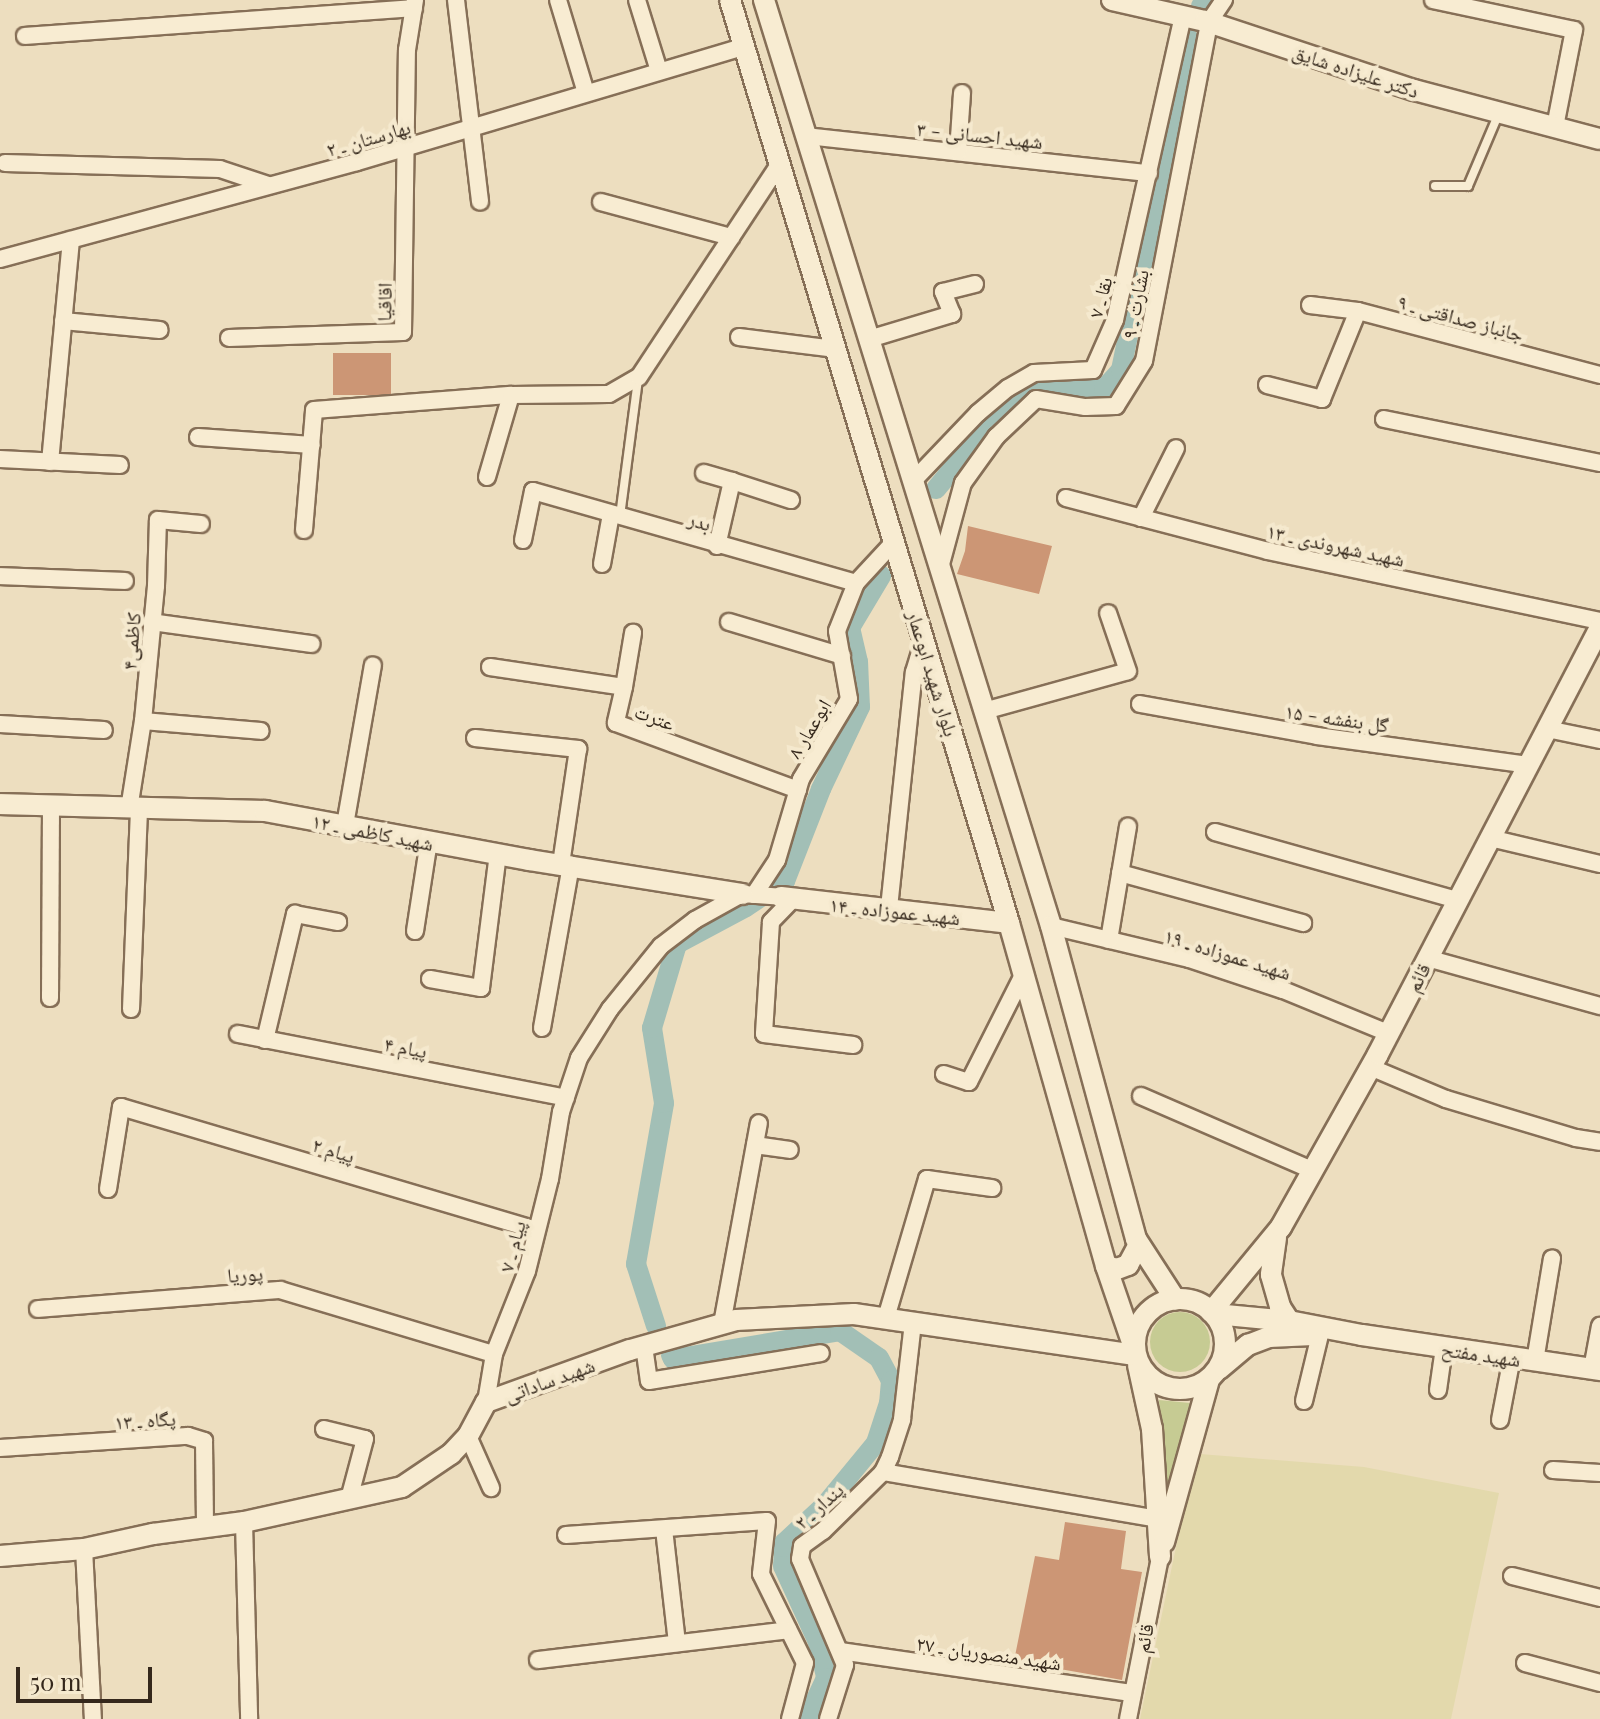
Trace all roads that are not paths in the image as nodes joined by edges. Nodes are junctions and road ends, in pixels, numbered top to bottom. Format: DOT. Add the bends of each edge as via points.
graph roads {
  1 [pos="456,0"];
  2 [pos="558,0"];
  3 [pos="637,0"];
  4 [pos="730,0"];
  5 [pos="764,0"];
  6 [pos="1112,0"];
  7 [pos="1224,0"];
  8 [pos="1433,0"];
  9 [pos="415,4"];
  10 [pos="1183,10"];
  11 [pos="1209,22"];
  12 [pos="25,36"];
  13 [pos="745,46"];
  14 [pos="659,71"];
  15 [pos="586,93"];
  16 [pos="962,93"];
  17 [pos="1499,113"];
  18 [pos="473,127"];
  19 [pos="1555,127"];
  20 [pos="806,136"];
  21 [pos="1600,139"];
  22 [pos="405,148"];
  23 [pos="958,152"];
  24 [pos="5,163"];
  25 [pos="780,163"];
  26 [pos="1149,173"];
  27 [pos="270,185"];
  28 [pos="1435,186"];
  29 [pos="480,202"];
  30 [pos="601,202"];
  31 [pos="731,237"];
  32 [pos="71,240"];
  33 [pos="0,259"];
  34 [pos="975,284"];
  35 [pos="1310,305"];
  36 [pos="1358,311"];
  37 [pos="63,321"];
  38 [pos="160,330"];
  39 [pos="739,337"];
  40 [pos="229,338"];
  41 [pos="869,339"];
  42 [pos="836,349"];
  43 [pos="1600,375"];
  44 [pos="639,377"];
  45 [pos="1267,385"];
  46 [pos="511,395"];
  47 [pos="1384,419"];
  48 [pos="198,437"];
  49 [pos="312,445"];
  50 [pos="1176,448"];
  51 [pos="0,459"];
  52 [pos="50,462"];
  53 [pos="1600,463"];
  54 [pos="120,465"];
  55 [pos="704,473"];
  56 [pos="487,477"];
  57 [pos="732,481"];
  58 [pos="913,481"];
  59 [pos="1066,498"];
  60 [pos="791,500"];
  61 [pos="615,515"];
  62 [pos="1141,518"];
  63 [pos="201,524"];
  64 [pos="304,530"];
  65 [pos="523,540"];
  66 [pos="894,542"];
  67 [pos="717,546"];
  68 [pos="602,564"];
  69 [pos="940,568"];
  70 [pos="0,576"];
  71 [pos="125,581"];
  72 [pos="856,583"];
  73 [pos="1108,613"];
  74 [pos="1600,621"];
  75 [pos="151,622"];
  76 [pos="729,622"];
  77 [pos="1600,628"];
  78 [pos="633,633"];
  79 [pos="924,639"];
  80 [pos="311,644"];
  81 [pos="842,656"];
  82 [pos="373,665"];
  83 [pos="490,667"];
  84 [pos="624,687"];
  85 [pos="1140,704"];
  86 [pos="984,711"];
  87 [pos="143,721"];
  88 [pos="0,724"];
  89 [pos="1547,729"];
  90 [pos="104,730"];
  91 [pos="261,731"];
  92 [pos="475,738"];
  93 [pos="1600,740"];
  94 [pos="1528,765"];
  95 [pos="798,790"];
  96 [pos="0,804"];
  97 [pos="51,806"];
  98 [pos="134,809"];
  99 [pos="345,825"];
  100 [pos="1128,827"];
  101 [pos="1215,832"];
  102 [pos="1490,838"];
  103 [pos="429,841"];
  104 [pos="498,854"];
  105 [pos="1600,864"];
  106 [pos="566,865"];
  107 [pos="1120,873"];
  108 [pos="748,894"];
  109 [pos="787,898"];
  110 [pos="1457,900"];
  111 [pos="889,908"];
  112 [pos="338,922"];
  113 [pos="1009,923"];
  114 [pos="1303,923"];
  115 [pos="1051,926"];
  116 [pos="415,931"];
  117 [pos="1109,940"];
  118 [pos="1427,958"];
  119 [pos="1024,973"];
  120 [pos="430,979"];
  121 [pos="50,998"];
  122 [pos="1600,1006"];
  123 [pos="131,1009"];
  124 [pos="542,1028"];
  125 [pos="1388,1033"];
  126 [pos="238,1034"];
  127 [pos="265,1040"];
  128 [pos="853,1045"];
  129 [pos="1370,1067"];
  130 [pos="944,1074"];
  131 [pos="1141,1096"];
  132 [pos="566,1098"];
  133 [pos="759,1123"];
  134 [pos="1600,1142"];
  135 [pos="755,1145"];
  136 [pos="790,1150"];
  137 [pos="1312,1170"];
  138 [pos="992,1188"];
  139 [pos="108,1189"];
  140 [pos="1281,1227"];
  141 [pos="536,1230"];
  142 [pos="1138,1246"];
  143 [pos="1552,1258"];
  144 [pos="1106,1266"];
  145 [pos="1175,1299"];
  146 [pos="38,1309"];
  147 [pos="1213,1313"];
  148 [pos="886,1318"];
  149 [pos="1289,1321"];
  150 [pos="913,1322"];
  151 [pos="722,1324"];
  152 [pos="1600,1326"];
  153 [pos="1320,1335"];
  154 [pos="1362,1335"];
  155 [pos="644,1346"];
  156 [pos="1444,1348"];
  157 [pos="821,1353"];
  158 [pos="494,1354"];
  159 [pos="1136,1355"];
  160 [pos="1512,1357"];
  161 [pos="1535,1361"];
  162 [pos="1596,1369"];
  163 [pos="1214,1374"];
  164 [pos="1438,1390"];
  165 [pos="1304,1401"];
  166 [pos="486,1402"];
  167 [pos="1500,1420"];
  168 [pos="324,1429"];
  169 [pos="468,1436"];
  170 [pos="0,1448"];
  171 [pos="1553,1470"];
  172 [pos="883,1472"];
  173 [pos="1600,1473"];
  174 [pos="491,1488"];
  175 [pos="349,1499"];
  176 [pos="1157,1519"];
  177 [pos="244,1522"];
  178 [pos="205,1528"];
  179 [pos="664,1529"];
  180 [pos="566,1535"];
  181 [pos="84,1549"];
  182 [pos="0,1556"];
  183 [pos="1160,1557"];
  184 [pos="1512,1576"];
  185 [pos="1600,1598"];
  186 [pos="788,1630"];
  187 [pos="677,1643"];
  188 [pos="840,1651"];
  189 [pos="538,1660"];
  190 [pos="1525,1663"];
  191 [pos="1600,1683"];
  192 [pos="1133,1693"];
  193 [pos="93,1719"];
  194 [pos="249,1719"];
  195 [pos="790,1719"];
  196 [pos="828,1719"];
  197 [pos="1128,1719"];
  1 -- 18 [label="street"];
  2 -- 15 [label="street"];
  3 -- 14 [label="street"];
  4 -- 13 [label="street, بلوار شهید ابوعمار"];
  5 -- 20 [label="street, بلوار شهید ابوعمار"];
  6 -- 10 [label="street, دکتر علیزاده شایق"];
  7 -- 11 [label="street"];
  8 -- 19 [label="street" via="1574,30"];
  9 -- 12 [label="street"];
  9 -- 22 [label="street" via="407,50"];
  10 -- 11 [label="street, دکتر علیزاده شایق"];
  10 -- 26 [label="street, بقا ـ ۷"];
  11 -- 17 [label="street, دکتر علیزاده شایق"];
  11 -- 69 [label="street, بشارت ـ ۹" via="1144,361 1116,406 1036,399 996,437 963,483"];
  13 -- 14 [label="street, بهارستان ـ ۲"];
  13 -- 25 [label="street, بلوار شهید ابوعمار"];
  14 -- 15 [label="street, بهارستان ـ ۲"];
  15 -- 18 [label="street, بهارستان ـ ۲"];
  16 -- 23 [label="street"];
  17 -- 19 [label="street, دکتر علیزاده شایق"];
  17 -- 28 [label="lane" via="1468,186"];
  18 -- 22 [label="street, بهارستان ـ ۲"];
  18 -- 29 [label="street"];
  19 -- 21 [label="street, دکتر علیزاده شایق"];
  20 -- 23 [label="street, شهید احسانی - ۳"];
  20 -- 41 [label="street, بلوار شهید ابوعمار"];
  22 -- 27 [label="street, بهارستان ـ ۲"];
  22 -- 40 [label="street, اقاقیا" via="403,332"];
  23 -- 26 [label="street, شهید احسانی - ۳"];
  24 -- 27 [label="street" via="220,169"];
  25 -- 31 [label="street"];
  25 -- 42 [label="street, بلوار شهید ابوعمار"];
  26 -- 58 [label="street, بقا ـ ۷" via="1115,320 1093,370 1034,373 1008,388"];
  27 -- 32 [label="street, بهارستان ـ ۲"];
  30 -- 31 [label="street"];
  31 -- 44 [label="street"];
  32 -- 33 [label="street, بهارستان ـ ۲"];
  32 -- 37 [label="street"];
  34 -- 41 [label="street" via="943,292 952,314"];
  35 -- 36 [label="street, جانباز صداقتی ـ ۹"];
  36 -- 43 [label="street, جانباز صداقتی ـ ۹"];
  36 -- 45 [label="street" via="1322,399"];
  37 -- 38 [label="street"];
  37 -- 52 [label="street"];
  39 -- 42 [label="street"];
  41 -- 58 [label="street, بلوار شهید ابوعمار"];
  42 -- 66 [label="street, بلوار شهید ابوعمار"];
  44 -- 46 [label="street" via="609,394"];
  44 -- 61 [label="lane"];
  46 -- 49 [label="street" via="314,410"];
  46 -- 56 [label="street"];
  47 -- 53 [label="street"];
  48 -- 49 [label="street"];
  49 -- 64 [label="street"];
  50 -- 62 [label="street"];
  51 -- 52 [label="street"];
  52 -- 54 [label="street"];
  55 -- 57 [label="street"];
  57 -- 60 [label="street"];
  57 -- 67 [label="street"];
  58 -- 69 [label="street, بلوار شهید ابوعمار"];
  59 -- 62 [label="street, شهید شهروندی ـ ۱۳"];
  61 -- 65 [label="street, بدر" via="533,491"];
  61 -- 67 [label="street, بدر"];
  61 -- 68 [label="street"];
  62 -- 74 [label="street, شهید شهروندی ـ ۱۳" via="1268,551"];
  63 -- 75 [label="street, کاظمی۴" via="158,520"];
  66 -- 72 [label="street, ابوعمار ۸"];
  66 -- 79 [label="street, بلوار شهید ابوعمار"];
  67 -- 72 [label="street, بدر"];
  69 -- 86 [label="street, بلوار شهید ابوعمار"];
  70 -- 71 [label="street"];
  72 -- 81 [label="street, ابوعمار ۸" via="837,631"];
  73 -- 86 [label="street" via="1128,671"];
  75 -- 80 [label="street"];
  75 -- 87 [label="street, کاظمی۴"];
  76 -- 81 [label="street"];
  77 -- 89 [label="street, قائم"];
  78 -- 84 [label="street"];
  79 -- 111 [label="street" via="914,672"];
  79 -- 113 [label="street, بلوار شهید ابوعمار"];
  81 -- 95 [label="street, ابوعمار ۸" via="849,699"];
  82 -- 99 [label="street"];
  83 -- 84 [label="street, عترت"];
  84 -- 95 [label="street, عترت" via="616,723"];
  85 -- 94 [label="street, گل بنفشه - ۱۵" via="1317,736"];
  86 -- 115 [label="street, بلوار شهید ابوعمار"];
  87 -- 91 [label="street"];
  87 -- 98 [label="street, کاظمی۴"];
  88 -- 90 [label="street"];
  89 -- 93 [label="street"];
  89 -- 94 [label="street, قائم"];
  92 -- 106 [label="street" via="578,749"];
  94 -- 102 [label="street, قائم"];
  95 -- 108 [label="street, ابوعمار ۸" via="777,860"];
  96 -- 97 [label="street, شهید کاظمی ـ ۱۲"];
  97 -- 98 [label="street, شهید کاظمی ـ ۱۲"];
  97 -- 121 [label="street"];
  98 -- 99 [label="street, شهید کاظمی ـ ۱۲" via="265,811"];
  98 -- 123 [label="street, کاظمی۴"];
  99 -- 103 [label="street, شهید کاظمی ـ ۱۲"];
  100 -- 107 [label="street"];
  101 -- 110 [label="street"];
  102 -- 105 [label="street"];
  102 -- 110 [label="street, قائم"];
  103 -- 104 [label="street, شهید کاظمی ـ ۱۲"];
  103 -- 116 [label="street"];
  104 -- 106 [label="street, شهید کاظمی ـ ۱۲"];
  104 -- 120 [label="street" via="481,988"];
  106 -- 108 [label="street, شهید کاظمی ـ ۱۲"];
  106 -- 124 [label="street"];
  107 -- 114 [label="street"];
  107 -- 117 [label="street"];
  108 -- 109 [label="street"];
  108 -- 132 [label="street, پیام ـ ۷" via="695,920 661,946 579,1058"];
  109 -- 111 [label="street, شهید عموزاده ـ ۱۴"];
  109 -- 128 [label="street" via="771,922 764,1034"];
  110 -- 118 [label="street, قائم"];
  111 -- 113 [label="street, شهید عموزاده ـ ۱۴"];
  112 -- 127 [label="street" via="295,914"];
  113 -- 119 [label="street, بلوار شهید ابوعمار"];
  115 -- 117 [label="street, شهید عموزاده ـ ۱۹"];
  115 -- 142 [label="street, بلوار شهید ابوعمار"];
  117 -- 125 [label="street, شهید عموزاده ـ ۱۹" via="1283,990"];
  118 -- 122 [label="street"];
  118 -- 125 [label="street, قائم"];
  119 -- 130 [label="street" via="969,1082"];
  119 -- 144 [label="street, بلوار شهید ابوعمار"];
  125 -- 129 [label="street, قائم"];
  126 -- 127 [label="street, پیام ۴"];
  127 -- 132 [label="street, پیام ۴"];
  129 -- 134 [label="street" via="1446,1099"];
  129 -- 137 [label="street, قائم"];
  131 -- 137 [label="street"];
  132 -- 141 [label="street, پیام ـ ۷"];
  133 -- 135 [label="street"];
  135 -- 136 [label="street"];
  135 -- 151 [label="street"];
  137 -- 140 [label="street, قائم"];
  138 -- 148 [label="street" via="927,1179"];
  139 -- 141 [label="street, پیام ۲" via="121,1107"];
  140 -- 147 [label="street, قائم"];
  140 -- 149 [label="street" via="1271,1275"];
  141 -- 158 [label="street, پیام ـ ۷" via="527,1271"];
  142 -- 144 [label="street" via="1128,1265"];
  142 -- 145 [label="street, بلوار شهید ابوعمار"];
  143 -- 161 [label="street"];
  144 -- 159 [label="street, بلوار شهید ابوعمار"];
  145 -- 147 [label="street" via="1190,1300"];
  145 -- 159 [label="street" via="1162,1302 1141,1321"];
  146 -- 158 [label="street, پوریا" via="280,1290"];
  147 -- 149 [label="street"];
  147 -- 163 [label="street" via="1226,1341"];
  148 -- 150 [label="street, شهید ساداتی"];
  148 -- 151 [label="street, شهید ساداتی" via="854,1314"];
  149 -- 154 [label="street"];
  150 -- 159 [label="street, شهید ساداتی"];
  150 -- 172 [label="street, پندار ـ ۲" via="902,1419"];
  151 -- 155 [label="street, شهید ساداتی"];
  152 -- 162 [label="street"];
  153 -- 154 [label="street"];
  153 -- 163 [label="street" via="1269,1337 1248,1345"];
  153 -- 165 [label="street"];
  154 -- 156 [label="street, شهید مفتح"];
  155 -- 157 [label="street" via="649,1381"];
  155 -- 166 [label="street, شهید ساداتی"];
  156 -- 160 [label="street, شهید مفتح"];
  156 -- 164 [label="street"];
  158 -- 166 [label="street, پیام ـ ۷"];
  159 -- 163 [label="street" via="1145,1374 1169,1389 1197,1387"];
  159 -- 176 [label="street, بلوار شهید ابوعمار" via="1152,1429"];
  160 -- 161 [label="street, شهید مفتح"];
  160 -- 167 [label="street"];
  161 -- 162 [label="street, شهید مفتح"];
  163 -- 183 [label="street"];
  166 -- 169 [label="street, شهید ساداتی"];
  168 -- 175 [label="street" via="365,1439"];
  169 -- 174 [label="street"];
  169 -- 175 [label="street, شهید ساداتی" via="402,1487"];
  170 -- 178 [label="street, پگاه ـ ۱۳" via="188,1436 204,1441"];
  171 -- 173 [label="street"];
  172 -- 176 [label="street"];
  172 -- 188 [label="street, پندار ـ ۲" via="802,1546 800,1559"];
  175 -- 177 [label="street, شهید ساداتی"];
  176 -- 183 [label="street, بلوار شهید ابوعمار"];
  177 -- 178 [label="street, شهید ساداتی"];
  177 -- 194 [label="street"];
  178 -- 181 [label="street, شهید ساداتی"];
  179 -- 180 [label="street"];
  179 -- 186 [label="street" via="767,1521 761,1574"];
  179 -- 187 [label="street"];
  181 -- 182 [label="street, شهید ساداتی"];
  181 -- 193 [label="street"];
  183 -- 192 [label="street, قائم"];
  184 -- 185 [label="street"];
  186 -- 187 [label="street"];
  186 -- 195 [label="street" via="805,1663"];
  187 -- 189 [label="street"];
  188 -- 192 [label="street, شهید منصوریان ـ ۲۷"];
  188 -- 196 [label="street, پندار ـ ۲" via="845,1665"];
  190 -- 191 [label="street"];
  192 -- 197 [label="street, قائم"];
}
